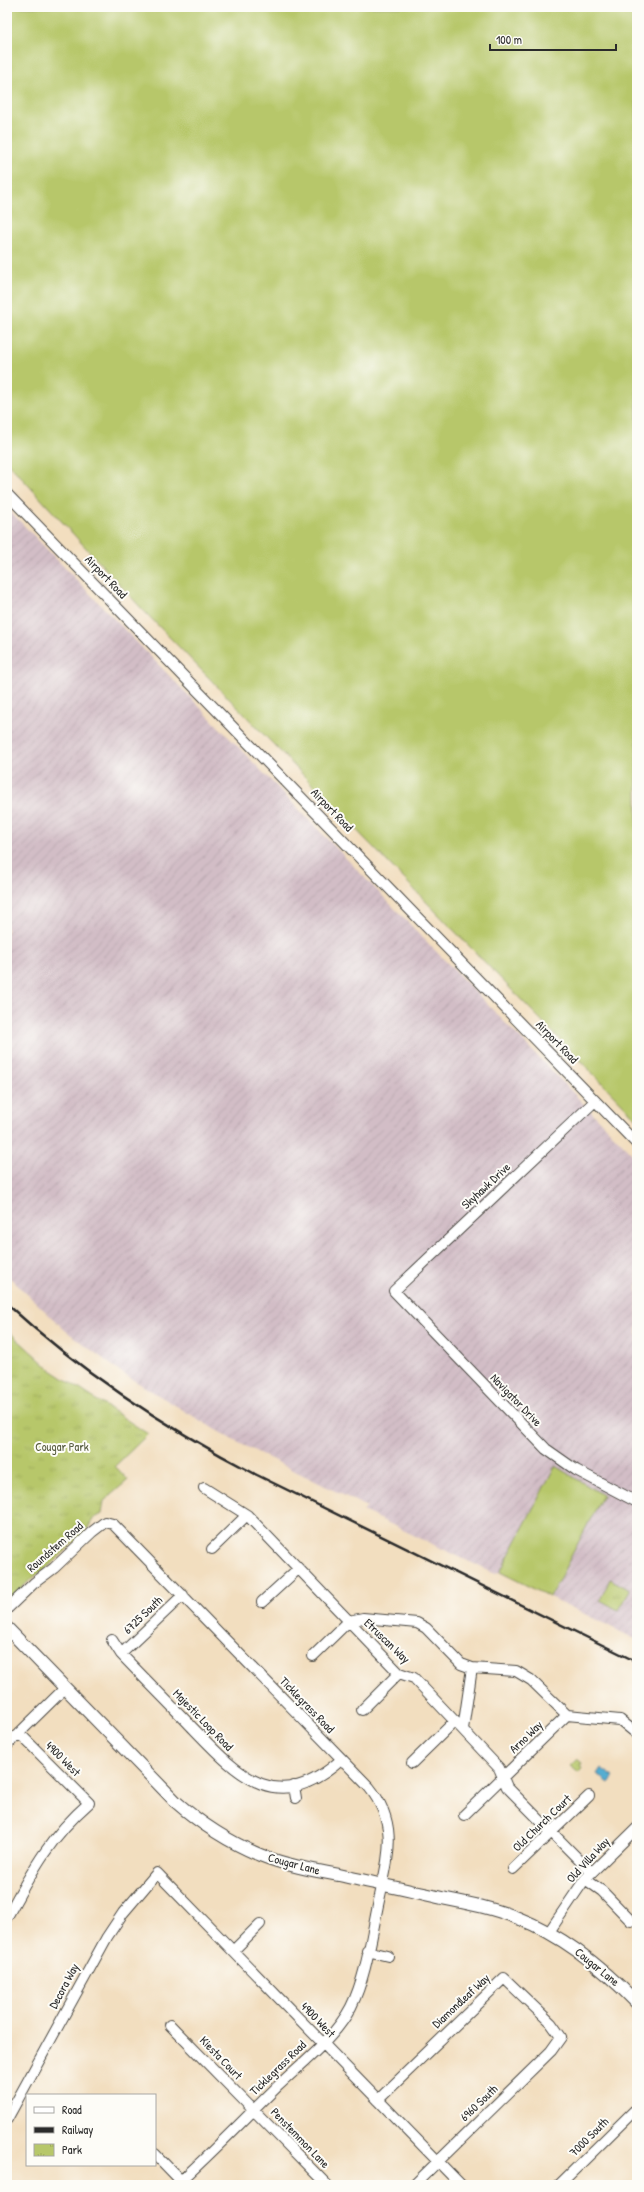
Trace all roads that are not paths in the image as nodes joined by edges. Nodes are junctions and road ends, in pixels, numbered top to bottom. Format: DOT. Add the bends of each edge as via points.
graph roads {
  1 [pos="7,494"];
  2 [pos="595,1101"];
  3 [pos="637,1144"];
  4 [pos="394,1291"];
  5 [pos="204,1488"];
  6 [pos="637,1502"];
  7 [pos="247,1515"];
  8 [pos="105,1522"];
  9 [pos="212,1549"];
  10 [pos="298,1569"];
  11 [pos="183,1595"];
  12 [pos="262,1602"];
  13 [pos="7,1609"];
  14 [pos="349,1621"];
  15 [pos="7,1628"];
  16 [pos="112,1640"];
  17 [pos="121,1654"];
  18 [pos="312,1656"];
  19 [pos="472,1668"];
  20 [pos="399,1673"];
  21 [pos="66,1688"];
  22 [pos="362,1710"];
  23 [pos="567,1715"];
  24 [pos="455,1722"];
  25 [pos="463,1729"];
  26 [pos="18,1733"];
  27 [pos="637,1734"];
  28 [pos="7,1744"];
  29 [pos="342,1759"];
  30 [pos="412,1763"];
  31 [pos="503,1777"];
  32 [pos="294,1786"];
  33 [pos="589,1796"];
  34 [pos="296,1798"];
  35 [pos="464,1815"];
  36 [pos="637,1828"];
  37 [pos="551,1833"];
  38 [pos="513,1869"];
  39 [pos="157,1873"];
  40 [pos="588,1875"];
  41 [pos="382,1885"];
  42 [pos="7,1917"];
  43 [pos="631,1921"];
  44 [pos="260,1924"];
  45 [pos="549,1932"];
  46 [pos="233,1951"];
  47 [pos="368,1951"];
  48 [pos="388,1956"];
  49 [pos="637,2003"];
  50 [pos="170,2024"];
  51 [pos="561,2037"];
  52 [pos="323,2043"];
  53 [pos="378,2100"];
  54 [pos="637,2108"];
  55 [pos="254,2110"];
  56 [pos="7,2119"];
  57 [pos="156,2155"];
  58 [pos="438,2161"];
  59 [pos="570,2181"];
  60 [pos="181,2184"];
  61 [pos="327,2185"];
  62 [pos="414,2185"];
  63 [pos="461,2185"];
  64 [pos="559,2185"];
  1 -- 2 [label="street, Airport Road"];
  2 -- 3 [label="street, Airport Road"];
  2 -- 4 [label="street, Skyhawk Drive"];
  4 -- 6 [label="street, Navigator Drive" via="546,1449 576,1470"];
  5 -- 7 [label="street, Etruscan Way"];
  7 -- 9 [label="street"];
  7 -- 10 [label="street, Etruscan Way"];
  8 -- 11 [label="street, Ticklegrass Road" via="115,1526"];
  8 -- 13 [label="street, Roundstem Road"];
  10 -- 12 [label="street"];
  10 -- 14 [label="street, Etruscan Way"];
  11 -- 17 [label="street, 6725 South"];
  11 -- 29 [label="street, Ticklegrass Road"];
  14 -- 18 [label="street"];
  14 -- 19 [label="street" via="363,1618 421,1624 461,1664"];
  14 -- 20 [label="street, Etruscan Way"];
  15 -- 21 [label="main road, Cougar Lane"];
  16 -- 17 [label="street, Majestic Loop Road"];
  17 -- 32 [label="street, Majestic Loop Road" via="239,1773 261,1784"];
  19 -- 23 [label="street" via="516,1671 523,1674"];
  19 -- 25 [label="street"];
  20 -- 22 [label="street"];
  20 -- 24 [label="street, Etruscan Way" via="414,1678"];
  21 -- 26 [label="street"];
  21 -- 41 [label="main road, Cougar Lane" via="176,1802 221,1836 274,1860"];
  23 -- 27 [label="street" via="620,1720"];
  23 -- 31 [label="street, Arno Way"];
  24 -- 25 [label="street, Etruscan Way"];
  24 -- 30 [label="street"];
  25 -- 31 [label="street, Etruscan Way" via="500,1768"];
  26 -- 28 [label="street"];
  26 -- 42 [label="street, 4900 West" via="89,1803 63,1827 44,1851"];
  29 -- 32 [label="street, Majestic Loop Road" via="322,1775"];
  29 -- 41 [label="street, Ticklegrass Road" via="374,1794 386,1817 390,1842"];
  31 -- 35 [label="street, Arno Way"];
  31 -- 37 [label="street, Etruscan Way" via="508,1787"];
  32 -- 34 [label="street"];
  33 -- 37 [label="street, Old Church Court"];
  36 -- 40 [label="street, Old Villa Way"];
  37 -- 38 [label="street, Old Church Court"];
  37 -- 40 [label="street, Etruscan Way"];
  39 -- 46 [label="street, 4900 West"];
  39 -- 56 [label="street, Decora Way" via="123,1913 107,1937"];
  40 -- 43 [label="street, Etruscan Way"];
  40 -- 45 [label="street, Old Villa Way"];
  41 -- 45 [label="main road, Cougar Lane" via="492,1909"];
  41 -- 47 [label="street, Ticklegrass Road"];
  44 -- 46 [label="street"];
  45 -- 49 [label="main road, Cougar Lane" via="600,1967"];
  46 -- 52 [label="street, 4900 West"];
  47 -- 48 [label="street"];
  47 -- 52 [label="street, Ticklegrass Road" via="359,1987 351,2006 340,2024"];
  50 -- 55 [label="street, Kiesta Court"];
  51 -- 53 [label="street, Diamondleaf Way" via="551,2023 504,1978"];
  51 -- 58 [label="street, 6960 South" via="551,2051"];
  52 -- 53 [label="street, 4900 West"];
  52 -- 55 [label="street, Ticklegrass Road"];
  53 -- 58 [label="street, 4900 West"];
  54 -- 59 [label="street, 7000 South"];
  55 -- 60 [label="street, Ticklegrass Road"];
  55 -- 61 [label="street, Penstemmon Lane"];
  57 -- 60 [label="street"];
  58 -- 62 [label="street, 6960 South"];
  58 -- 63 [label="street, 4900 West"];
  59 -- 64 [label="street, 7000 South"];
}
